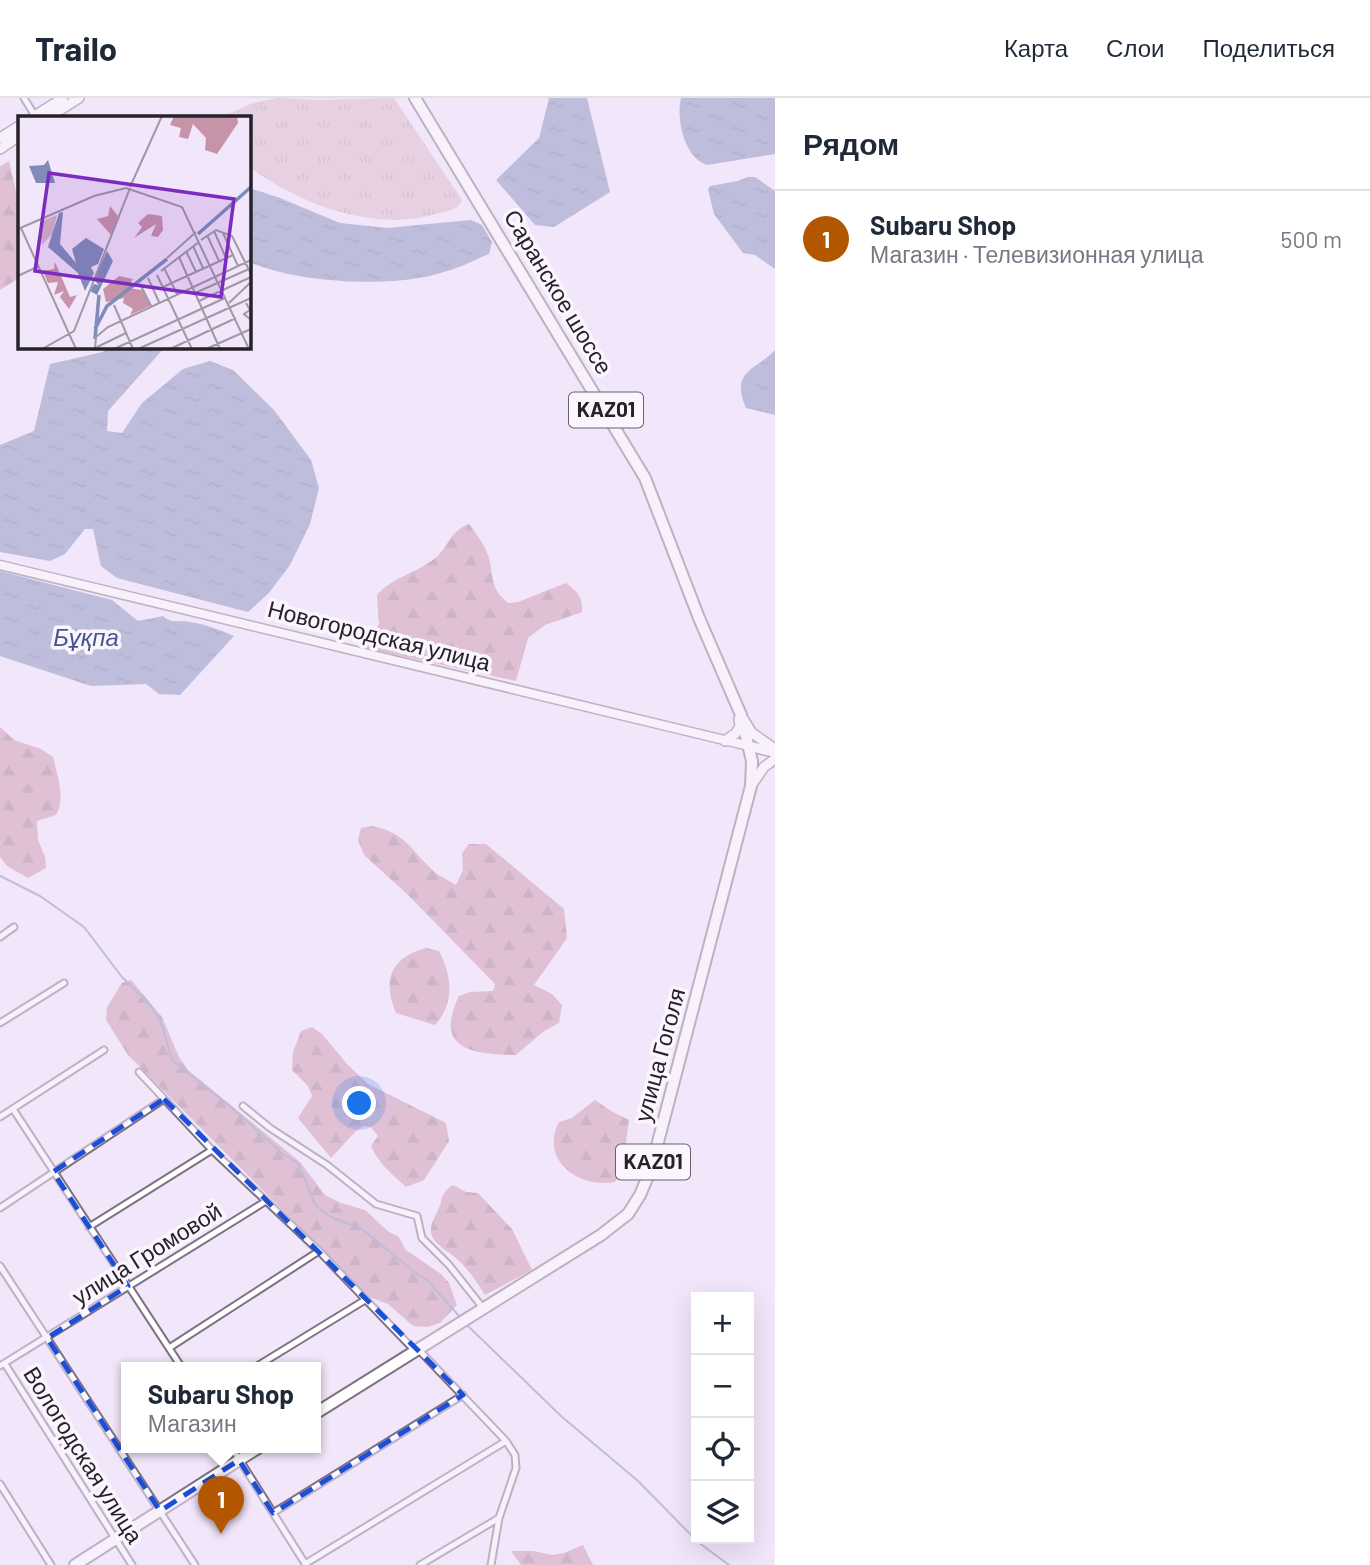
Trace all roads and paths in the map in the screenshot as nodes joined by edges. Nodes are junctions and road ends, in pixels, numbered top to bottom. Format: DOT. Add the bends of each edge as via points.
graph roads {
  1 [pos="24,98"];
  2 [pos="62,98"];
  3 [pos="79,98"];
  4 [pos="415,98"];
  5 [pos="34,116"];
  6 [pos="36,116"];
  7 [pos="51,116"];
  8 [pos="18,127"];
  9 [pos="18,137"];
  10 [pos="0,138"];
  11 [pos="0,149"];
  12 [pos="0,565"];
  13 [pos="736,703"];
  14 [pos="741,715"];
  15 [pos="725,741"];
  16 [pos="749,746"];
  17 [pos="775,751"];
  18 [pos="775,759"];
  19 [pos="751,786"];
  20 [pos="14,927"];
  21 [pos="0,937"];
  22 [pos="64,983"];
  23 [pos="0,1023"];
  24 [pos="104,1050"];
  25 [pos="139,1072"];
  26 [pos="164,1099"];
  27 [pos="243,1106"];
  28 [pos="13,1109"];
  29 [pos="0,1117"];
  30 [pos="212,1150"];
  31 [pos="53,1172"];
  32 [pos="266,1201"];
  33 [pos="0,1208"];
  34 [pos="89,1227"];
  35 [pos="318,1251"];
  36 [pos="0,1266"];
  37 [pos="128,1286"];
  38 [pos="365,1300"];
  39 [pos="483,1308"];
  40 [pos="47,1338"];
  41 [pos="169,1348"];
  42 [pos="417,1350"];
  43 [pos="178,1362"];
  44 [pos="264,1362"];
  45 [pos="2,1365"];
  46 [pos="463,1395"];
  47 [pos="321,1410"];
  48 [pos="506,1441"];
  49 [pos="121,1451"];
  50 [pos="122,1453"];
  51 [pos="235,1453"];
  52 [pos="250,1453"];
  53 [pos="239,1460"];
  54 [pos="0,1484"];
  55 [pos="160,1511"];
  56 [pos="273,1513"];
  57 [pos="499,1518"];
  58 [pos="116,1538"];
  59 [pos="51,1565"];
  60 [pos="75,1565"];
  61 [pos="132,1565"];
  62 [pos="195,1565"];
  63 [pos="305,1565"];
  64 [pos="420,1565"];
  65 [pos="491,1565"];
  1 -- 5 [label="street"];
  2 -- 6 [label="main road"];
  3 -- 7 [label="main road"];
  4 -- 13 [label="highway, Саранское шоссе / KAZ01" via="645,478"];
  8 -- 10 [label="main road"];
  9 -- 11 [label="main road"];
  12 -- 15 [label="street, Новогородская улица"];
  13 -- 14 [label="highway, Саранское шоссе / KAZ01"];
  13 -- 15 [label="main road" via="740,726"];
  14 -- 16 [label="highway, Саранское шоссе / KAZ01"];
  14 -- 17 [label="main road" via="752,733"];
  15 -- 16 [label="street, Новогородская улица"];
  16 -- 17 [label="main road"];
  16 -- 19 [label="highway, улица Гоголя / KАZ01"];
  18 -- 19 [label="main road"];
  19 -- 39 [label="highway, улица Гоголя / KАZ01" via="651,1169 640,1195 628,1214 601,1235"];
  20 -- 21 [label="street"];
  22 -- 23 [label="street"];
  24 -- 28 [label="street"];
  25 -- 26 [label="street"];
  26 -- 30 [label="street"];
  26 -- 31 [label="street"];
  27 -- 39 [label="street" via="376,1204 417,1216 422,1238"];
  28 -- 29 [label="street"];
  28 -- 31 [label="street"];
  30 -- 32 [label="street"];
  30 -- 34 [label="street"];
  31 -- 33 [label="street"];
  31 -- 34 [label="street"];
  32 -- 35 [label="street"];
  32 -- 37 [label="street, улица Громовой"];
  34 -- 37 [label="street"];
  35 -- 38 [label="street"];
  35 -- 41 [label="street"];
  36 -- 40 [label="street"];
  37 -- 40 [label="street, улица Громовой"];
  37 -- 41 [label="street"];
  38 -- 42 [label="street"];
  38 -- 44 [label="street"];
  39 -- 42 [label="highway, улица Гоголя / KАZ01"];
  40 -- 45 [label="street, улица Громовой"];
  40 -- 49 [label="street"];
  41 -- 43 [label="street"];
  42 -- 46 [label="street"];
  42 -- 47 [label="highway, улица Гоголя / KАZ01"];
  45 -- 58 [label="street, Вологодская улица"];
  46 -- 48 [label="street"];
  46 -- 56 [label="street"];
  48 -- 57 [label="street" via="515,1455 516,1468"];
  48 -- 63 [label="street"];
  50 -- 55 [label="street"];
  51 -- 53 [label="street"];
  52 -- 53 [label="highway"];
  53 -- 55 [label="highway"];
  53 -- 56 [label="street"];
  54 -- 59 [label="street"];
  55 -- 58 [label="highway"];
  55 -- 62 [label="street"];
  56 -- 63 [label="street"];
  57 -- 64 [label="street"];
  57 -- 65 [label="street"];
  58 -- 60 [label="highway"];
  58 -- 61 [label="street, Вологодская улица"];
}
